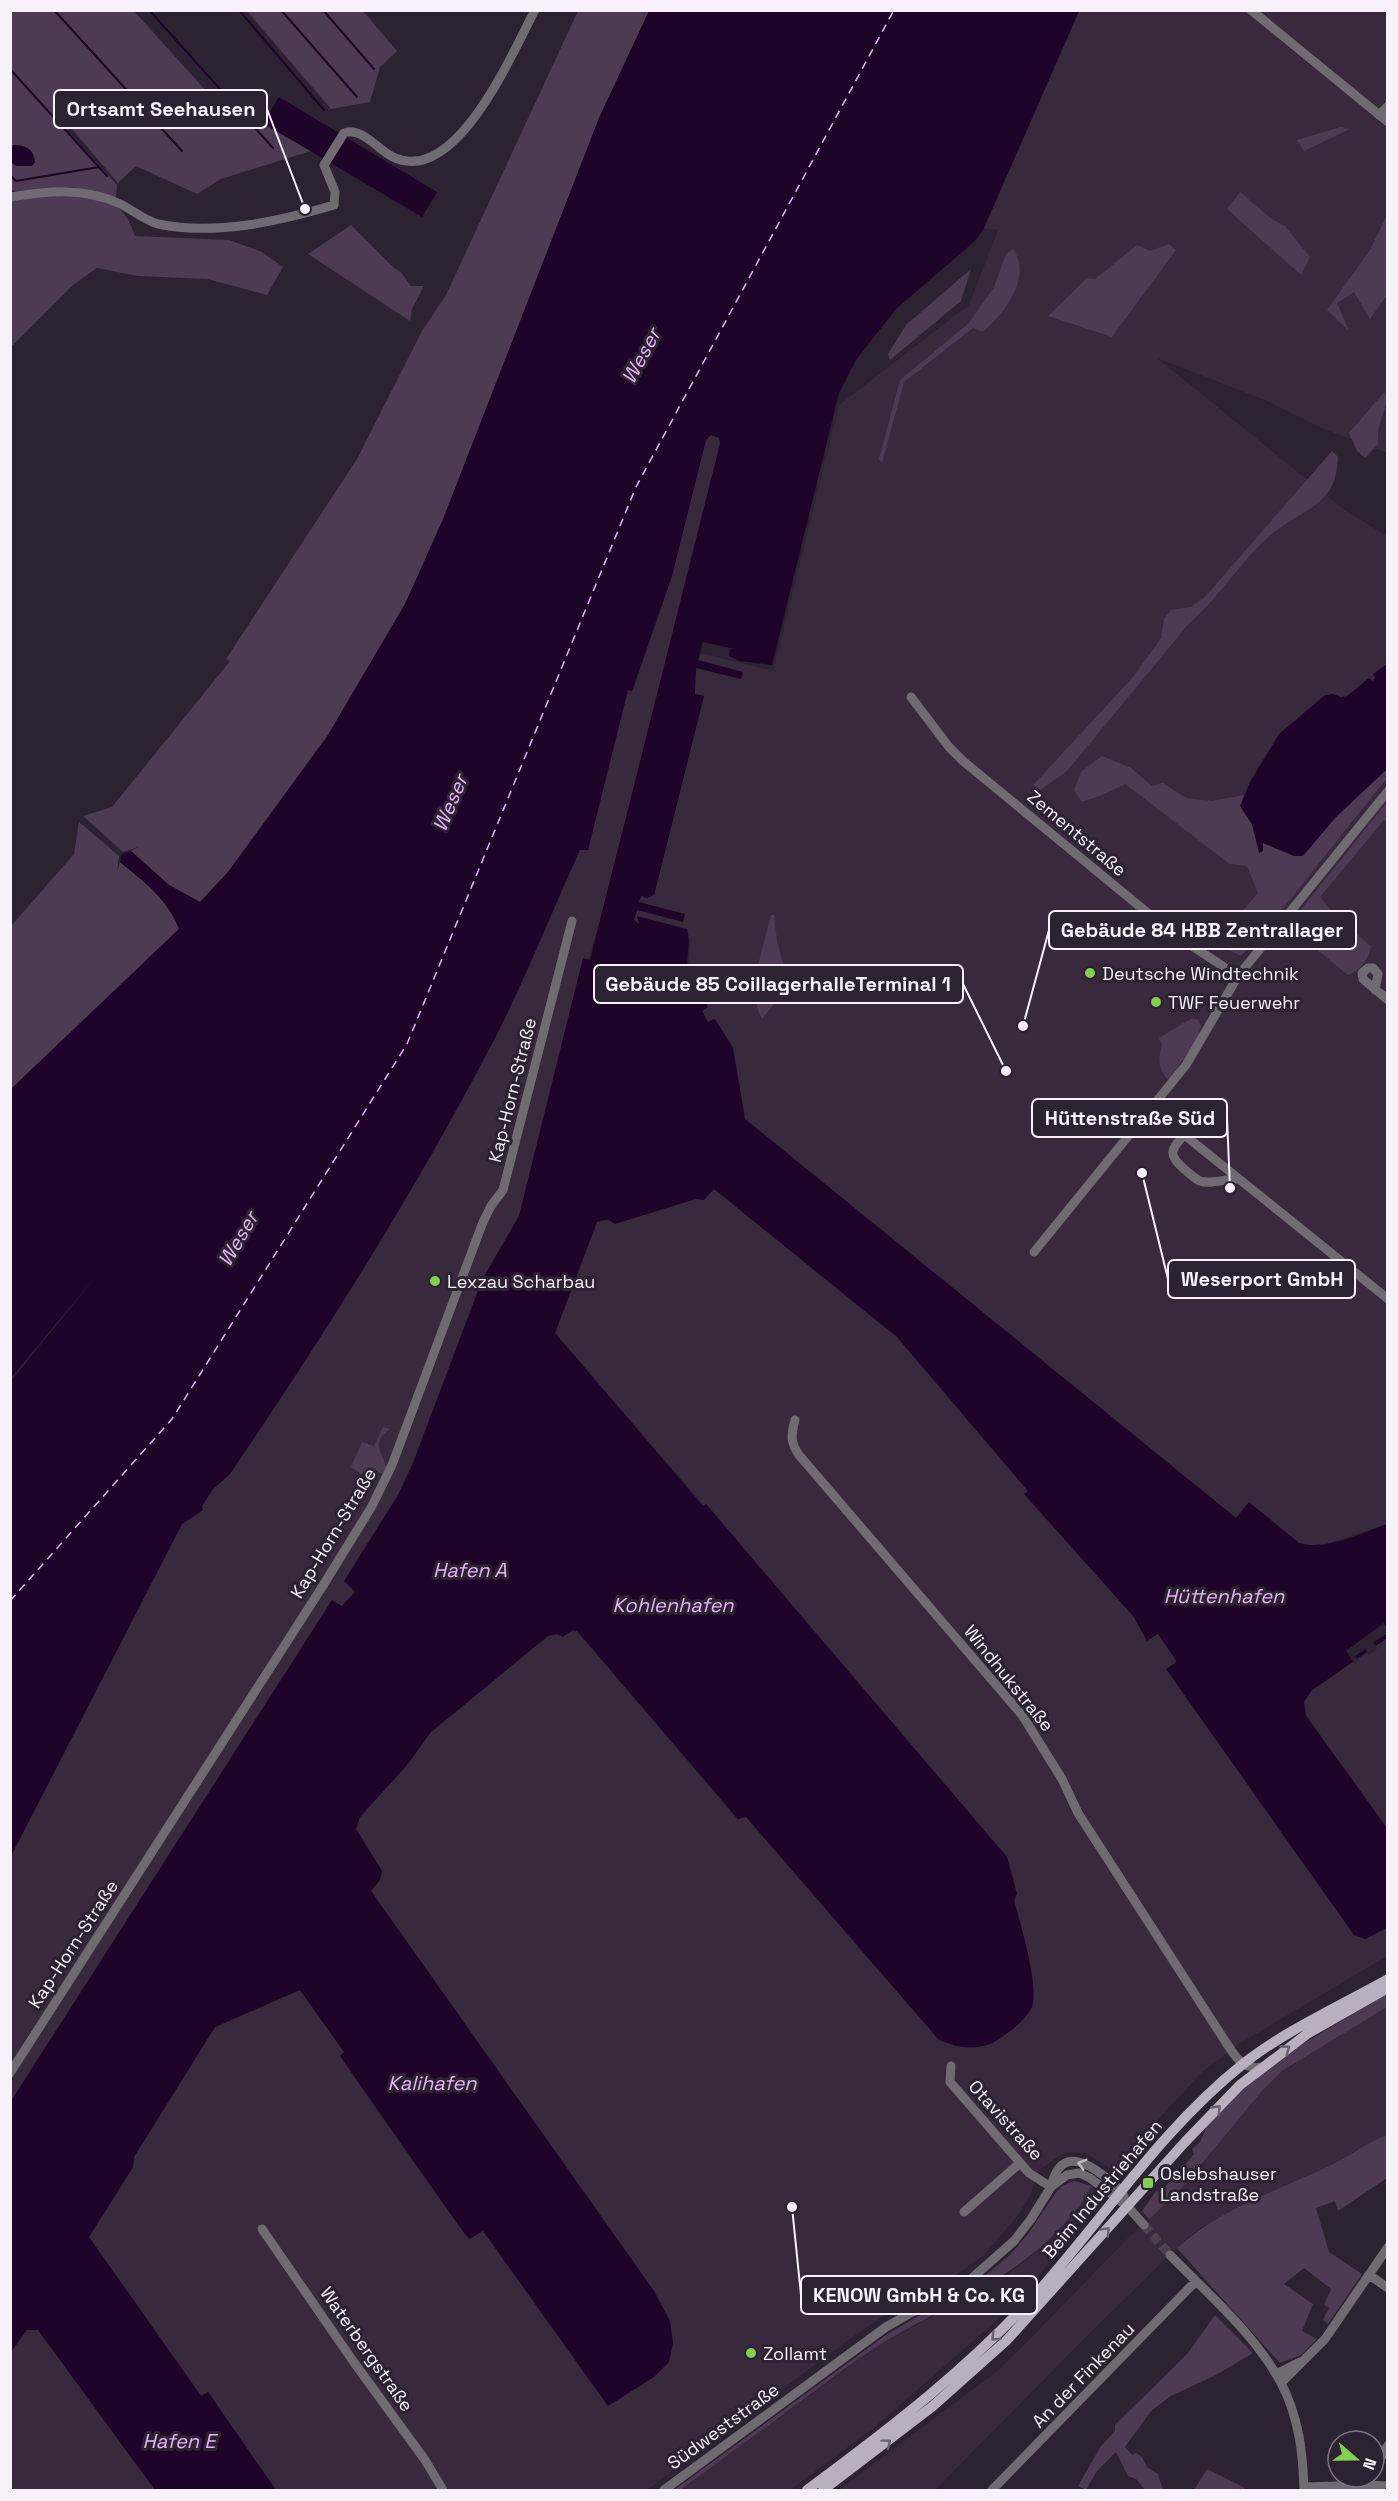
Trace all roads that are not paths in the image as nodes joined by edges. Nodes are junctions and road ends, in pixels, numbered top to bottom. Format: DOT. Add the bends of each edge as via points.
graph roads {
  1 [pos="535,10"];
  2 [pos="1251,10"];
  3 [pos="1388,106"];
  4 [pos="1379,115"];
  5 [pos="1388,122"];
  6 [pos="11,196"];
  7 [pos="911,697"];
  8 [pos="1388,791"];
  9 [pos="572,921"];
  10 [pos="1238,976"];
  11 [pos="1375,990"];
  12 [pos="1388,1000"];
  13 [pos="1151,1107"];
  14 [pos="1185,1134"];
  15 [pos="1239,1179"];
  16 [pos="1034,1252"];
  17 [pos="1388,1299"];
  18 [pos="795,1420"];
  19 [pos="1388,1979"];
  20 [pos="1388,1988"];
  21 [pos="1243,2065"];
  22 [pos="951,2066"];
  23 [pos="1262,2067"];
  24 [pos="10,2073"];
  25 [pos="1240,2085"];
  26 [pos="1181,2120"];
  27 [pos="1185,2142"];
  28 [pos="1020,2163"];
  29 [pos="1051,2187"];
  30 [pos="1118,2194"];
  31 [pos="1128,2207"];
  32 [pos="964,2212"];
  33 [pos="1143,2225"];
  34 [pos="262,2229"];
  35 [pos="1388,2247"];
  36 [pos="1170,2255"];
  37 [pos="1369,2275"];
  38 [pos="1196,2281"];
  39 [pos="1388,2288"];
  40 [pos="1302,2361"];
  41 [pos="1276,2374"];
  42 [pos="1281,2383"];
  43 [pos="1326,2486"];
  44 [pos="1304,2489"];
  45 [pos="443,2490"];
  46 [pos="664,2490"];
  47 [pos="807,2490"];
  48 [pos="823,2490"];
  49 [pos="992,2490"];
  1 -- 6 [label="street" via="491,93 452,144 414,163 391,156 357,133 344,133 324,165 335,192 334,205 293,217 196,227 157,224 121,204 84,192"];
  2 -- 4 [label="street"];
  3 -- 4 [label="street"];
  4 -- 5 [label="street"];
  7 -- 10 [label="street, Zementstraße" via="963,761 1172,933"];
  8 -- 10 [label="street"];
  9 -- 24 [label="street, Kap-Horn-Straße" via="503,1190 483,1222 386,1480 324,1584"];
  10 -- 13 [label="street" via="1186,1065"];
  11 -- 12 [label="street"];
  13 -- 14 [label="street"];
  13 -- 16 [label="street"];
  14 -- 15 [label="street"];
  14 -- 15 [label="street" via="1173,1148 1174,1160 1200,1181"];
  15 -- 17 [label="street"];
  18 -- 21 [label="street, Windhukstraße" via="792,1444 799,1455 1022,1715 1175,1966"];
  19 -- 21 [label="main road, Beim Industriehafen"];
  23 -- 20 [label="main road, Beim Industriehafen, one-way" via="1307,2034"];
  21 -- 23 [label="street"];
  21 -- 25 [label="street"];
  21 -- 26 [label="main road, Beim Industriehafen"];
  22 -- 28 [label="street, Otavistraße" via="950,2082"];
  23 -- 25 [label="main road, Beim Industriehafen"];
  27 -- 25 [label="main road, Beim Industriehafen, one-way"];
  26 -- 27 [label="main road" via="1180,2134"];
  26 -- 30 [label="main road, Beim Industriehafen"];
  27 -- 31 [label="main road, Beim Industriehafen"];
  28 -- 29 [label="street, Otavistraße"];
  28 -- 32 [label="street"];
  29 -- 30 [label="street" via="1067,2175 1079,2173"];
  29 -- 46 [label="street, Südweststraße" via="1014,2241 972,2278 886,2327"];
  30 -- 31 [label="street"];
  30 -- 47 [label="main road, Beim Industriehafen, one-way" via="1042,2286 960,2371"];
  31 -- 33 [label="street"];
  48 -- 31 [label="main road, Beim Industriehafen, one-way" via="972,2373 1028,2318"];
  34 -- 45 [label="street, Waterbergstraße"];
  35 -- 37 [label="street"];
  36 -- 38 [label="street"];
  37 -- 39 [label="street"];
  37 -- 40 [label="street" via="1325,2339"];
  38 -- 41 [label="street"];
  38 -- 49 [label="street, An der Finkenau"];
  40 -- 41 [label="street"];
  40 -- 42 [label="street"];
  41 -- 42 [label="street"];
  42 -- 44 [label="street" via="1303,2452"];
  43 -- 44 [label="street"];
}
